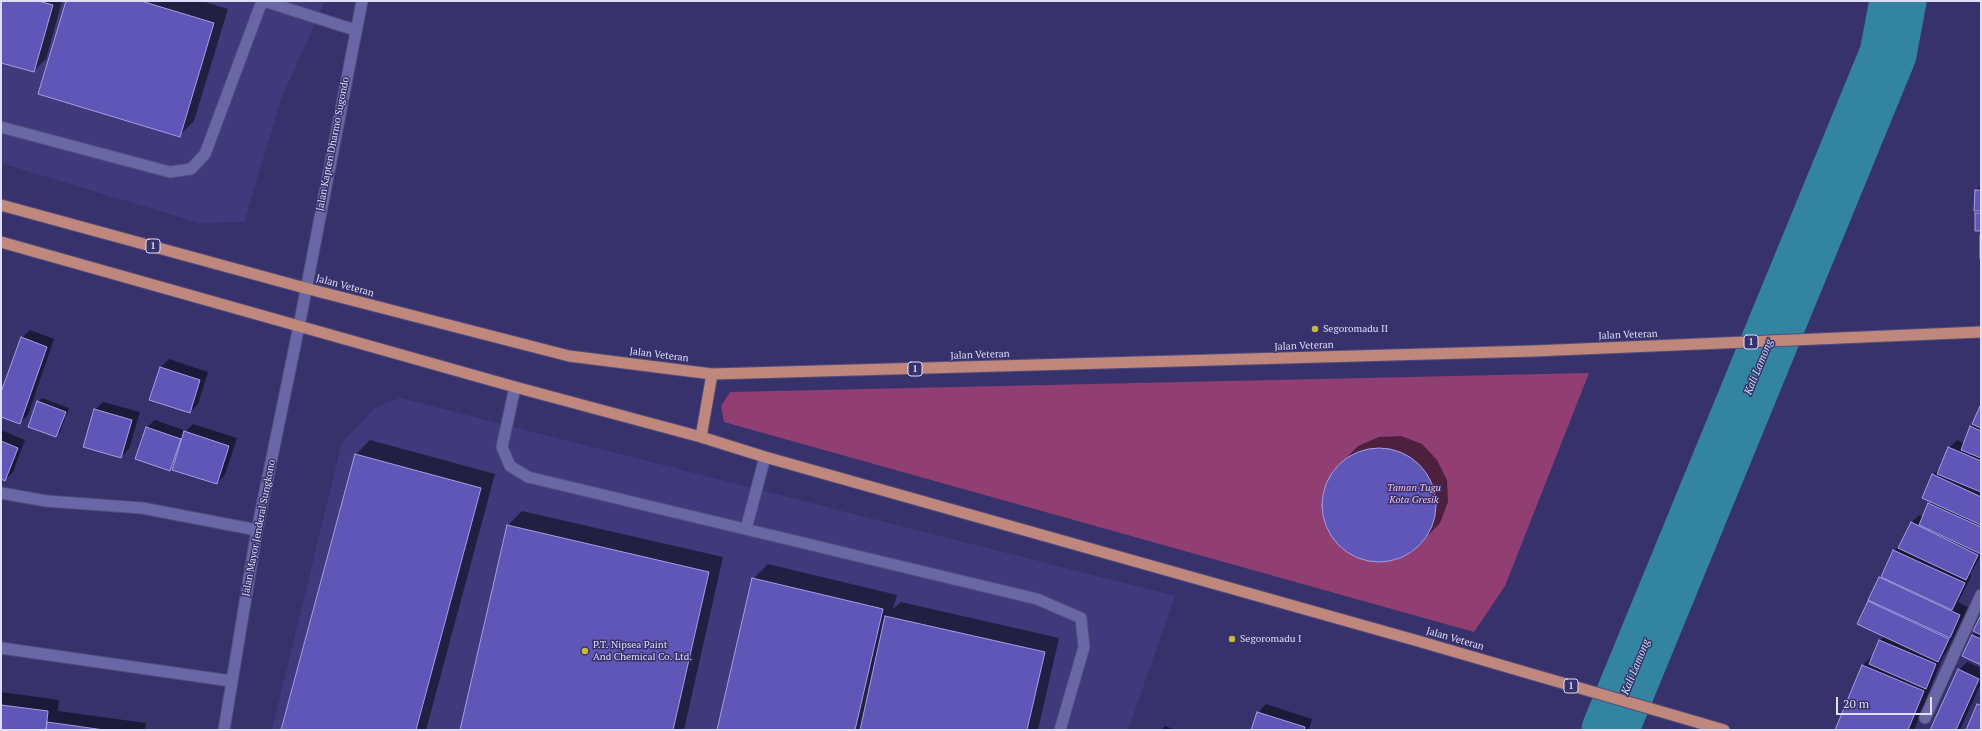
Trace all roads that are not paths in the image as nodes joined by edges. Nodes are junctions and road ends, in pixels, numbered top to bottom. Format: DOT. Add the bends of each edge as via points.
graph roads {
  1 [pos="263,1"];
  2 [pos="362,1"];
  3 [pos="355,30"];
  4 [pos="1,127"];
  5 [pos="1,205"];
  6 [pos="1,242"];
  7 [pos="306,288"];
  8 [pos="299,326"];
  9 [pos="1981,332"];
  10 [pos="712,374"];
  11 [pos="515,387"];
  12 [pos="701,437"];
  13 [pos="765,457"];
  14 [pos="1,493"];
  15 [pos="746,529"];
  16 [pos="257,530"];
  17 [pos="1981,595"];
  18 [pos="1,648"];
  19 [pos="231,681"];
  20 [pos="1925,718"];
  21 [pos="224,730"];
  22 [pos="1060,730"];
  23 [pos="1724,730"];
  1 -- 3 [label="main road"];
  1 -- 4 [label="main road" via="205,154 191,169 170,172"];
  2 -- 3 [label="main road, Jalan Kapten Dharmo Sugondo"];
  3 -- 7 [label="main road, Jalan Kapten Dharmo Sugondo"];
  5 -- 7 [label="highway, Jalan Veteran / 1"];
  6 -- 8 [label="highway, Jalan Veteran / 1"];
  7 -- 8 [label="main road, Jalan Kapten Dharmo Sugondo"];
  7 -- 10 [label="highway, Jalan Veteran / 1" via="569,356"];
  8 -- 11 [label="highway, Jalan Veteran / 1"];
  8 -- 16 [label="main road, Jalan Mayor Jenderal Sungkono"];
  9 -- 10 [label="highway, Jalan Veteran / 1" via="1534,351"];
  10 -- 12 [label="highway"];
  11 -- 12 [label="highway, Jalan Veteran / 1"];
  11 -- 15 [label="main road" via="502,447 510,466 528,477"];
  12 -- 13 [label="highway, Jalan Veteran / 1"];
  13 -- 15 [label="main road"];
  13 -- 23 [label="highway, Jalan Veteran / 1"];
  14 -- 16 [label="main road" via="46,501 142,508"];
  15 -- 22 [label="main road" via="1037,599 1081,618 1084,648"];
  16 -- 19 [label="main road, Jalan Mayor Jenderal Sungkono"];
  17 -- 20 [label="main road"];
  18 -- 19 [label="main road"];
  19 -- 21 [label="main road, Jalan Mayor Jenderal Sungkono"];
}
